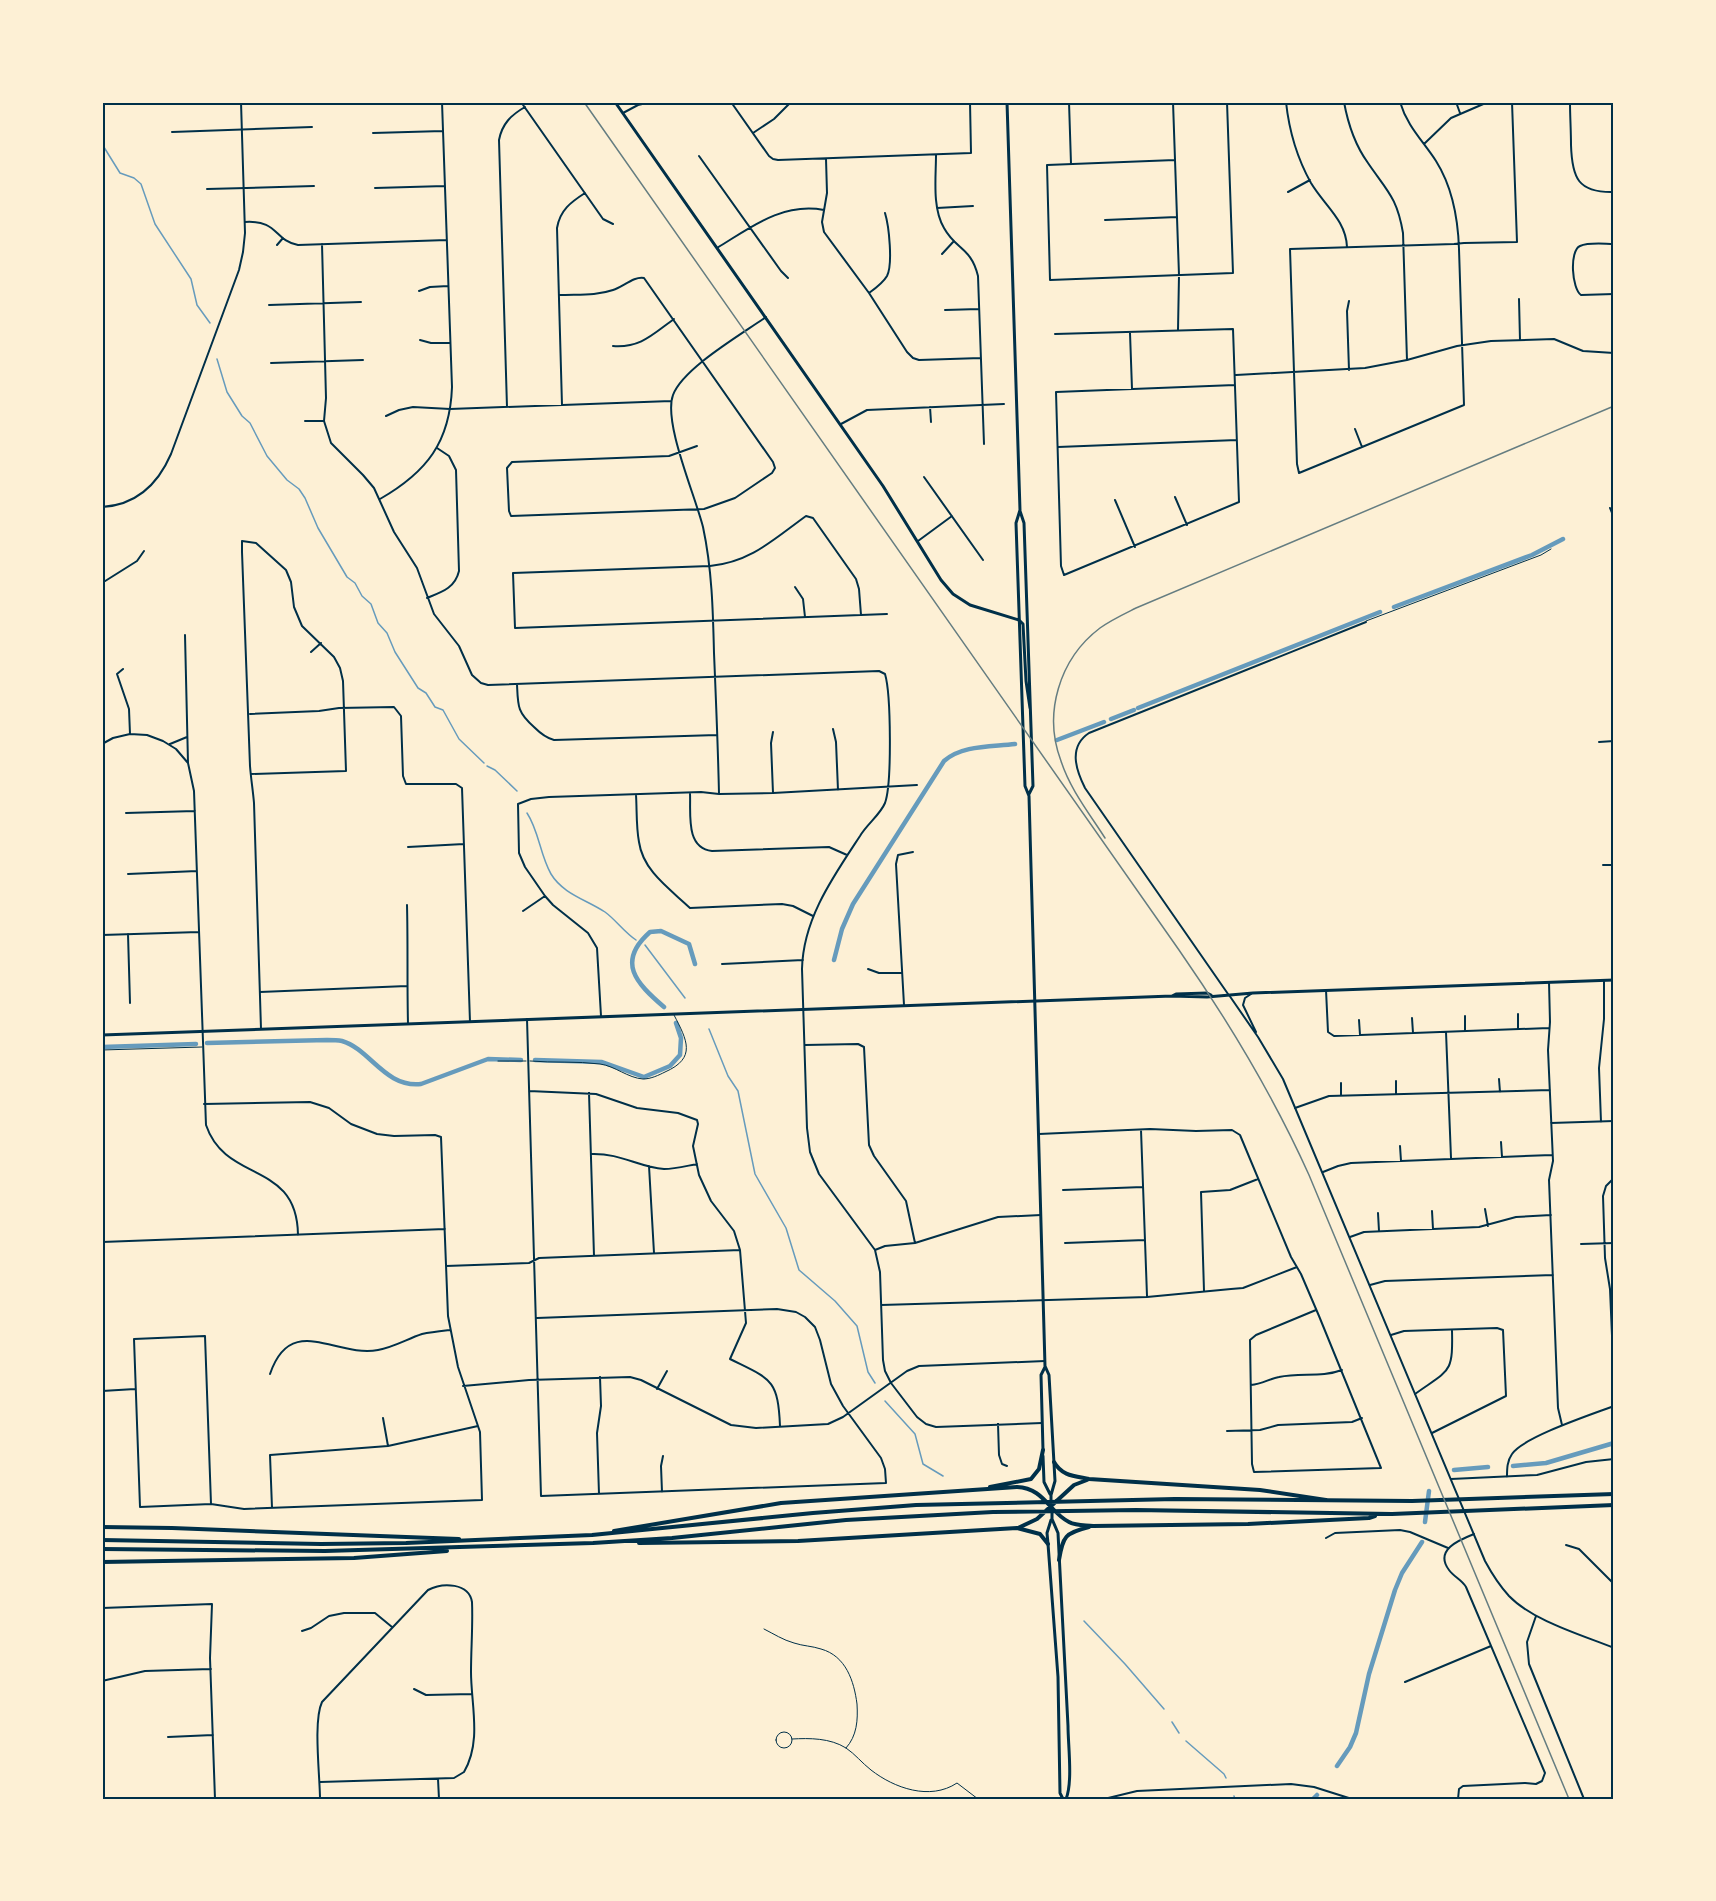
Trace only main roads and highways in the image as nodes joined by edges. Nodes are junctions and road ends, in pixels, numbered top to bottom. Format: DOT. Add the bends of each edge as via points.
graph roads {
  1 [pos="615,102"];
  2 [pos="1007,102"];
  3 [pos="1020,510"];
  4 [pos="1019,620"];
  5 [pos="1032,716"];
  6 [pos="1029,796"];
  7 [pos="1614,980"];
  8 [pos="1035,1001"];
  9 [pos="102,1035"];
  10 [pos="1045,1366"];
  11 [pos="1043,1450"];
  12 [pos="1054,1462"];
  13 [pos="1089,1479"];
  14 [pos="978,1490"];
  15 [pos="1614,1494"];
  16 [pos="1051,1495"];
  17 [pos="1344,1502"];
  18 [pos="1051,1505"];
  19 [pos="1614,1505"];
  20 [pos="1380,1514"];
  21 [pos="1052,1519"];
  22 [pos="1093,1526"];
  23 [pos="102,1527"];
  24 [pos="1017,1528"];
  25 [pos="592,1535"];
  26 [pos="102,1540"];
  27 [pos="484,1540"];
  28 [pos="593,1544"];
  29 [pos="1048,1544"];
  30 [pos="481,1548"];
  31 [pos="102,1549"];
  32 [pos="1059,1560"];
  33 [pos="102,1562"];
  34 [pos="1064,1799"];
  1 -- 4 [label="main road" via="841,424 941,580 958,598 977,608"];
  2 -- 3 [label="main road"];
  3 -- 4 [label="main road" via="1016,523"];
  3 -- 5 [label="main road" via="1024,523"];
  4 -- 5 [label="main road" via="1023,624"];
  4 -- 6 [label="main road" via="1024,786"];
  5 -- 6 [label="main road" via="1033,786"];
  6 -- 8 [label="main road"];
  7 -- 8 [label="main road"];
  8 -- 9 [label="main road"];
  8 -- 10 [label="main road"];
  10 -- 11 [label="main road" via="1041,1375"];
  10 -- 12 [label="main road" via="1049,1375"];
  11 -- 14 [label="highway" via="1039,1468 1031,1479"];
  11 -- 16 [label="main road" via="1044,1482"];
  12 -- 13 [label="highway" via="1065,1474"];
  12 -- 16 [label="main road"];
  13 -- 17 [label="highway" via="1260,1490"];
  13 -- 18 [label="highway" via="1074,1485"];
  14 -- 18 [label="highway" via="1026,1487"];
  14 -- 25 [label="highway" via="781,1503"];
  15 -- 17 [label="highway"];
  16 -- 18 [label="main road"];
  17 -- 25 [label="highway" via="1023,1501 858,1509"];
  18 -- 21 [label="main road"];
  18 -- 22 [label="highway" via="1071,1523"];
  18 -- 24 [label="highway" via="1037,1519"];
  19 -- 20 [label="highway"];
  20 -- 22 [label="highway" via="1370,1518 1248,1524"];
  20 -- 28 [label="highway" via="1024,1511 863,1518"];
  21 -- 29 [label="main road"];
  21 -- 32 [label="main road" via="1058,1533"];
  22 -- 32 [label="highway" via="1066,1536"];
  23 -- 27 [label="highway"];
  24 -- 28 [label="highway" via="798,1541"];
  24 -- 29 [label="highway" via="1040,1534"];
  25 -- 27 [label="highway"];
  26 -- 27 [label="highway" via="356,1544"];
  28 -- 30 [label="highway"];
  29 -- 34 [label="main road" via="1058,1677 1060,1793"];
  30 -- 31 [label="highway"];
  30 -- 33 [label="highway" via="354,1557"];
  32 -- 34 [label="main road" via="1068,1734 1068,1794"];
}
